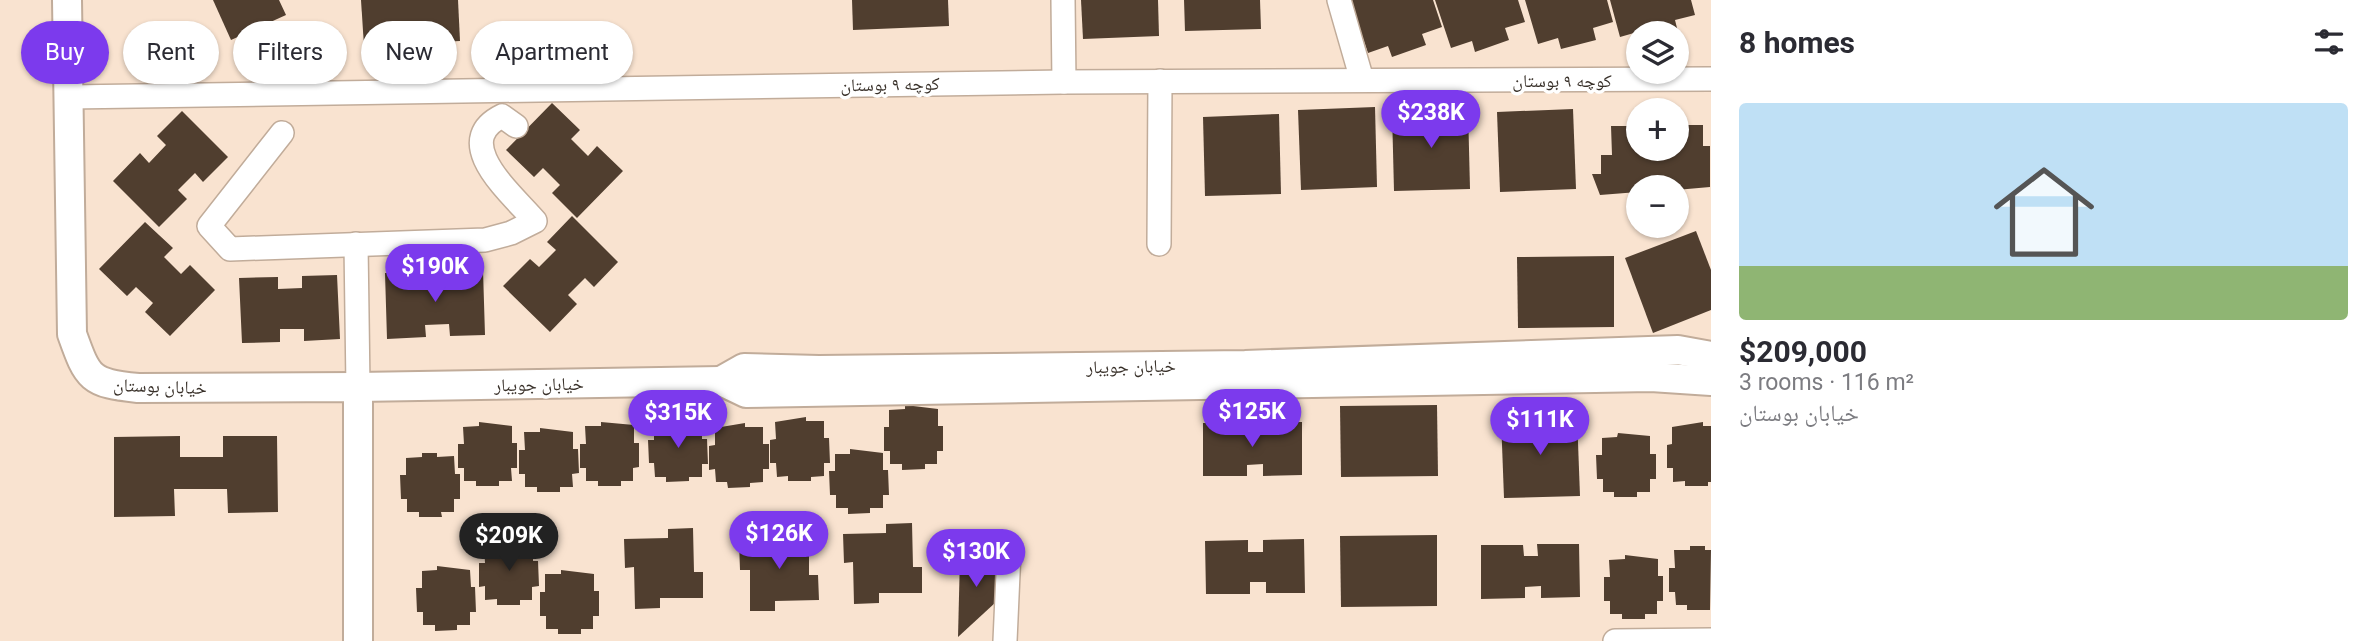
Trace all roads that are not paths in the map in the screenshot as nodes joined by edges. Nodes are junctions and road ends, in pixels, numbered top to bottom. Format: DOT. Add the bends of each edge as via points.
graph roads {
  1 [pos="67,0"];
  2 [pos="1063,0"];
  3 [pos="1339,0"];
  4 [pos="1711,79"];
  5 [pos="1362,80"];
  6 [pos="1160,81"];
  7 [pos="1064,82"];
  8 [pos="69,97"];
  9 [pos="516,127"];
  10 [pos="282,133"];
  11 [pos="356,244"];
  12 [pos="1159,244"];
  13 [pos="1711,356"];
  14 [pos="721,381"];
  15 [pos="1711,381"];
  16 [pos="358,387"];
  17 [pos="1009,551"];
  18 [pos="1711,640"];
  19 [pos="358,641"];
  20 [pos="1005,641"];
  21 [pos="1615,641"];
  1 -- 8 [label="street, خیابان بوستان"];
  2 -- 7 [label="street"];
  3 -- 5 [label="street"];
  4 -- 5 [label="street, کوچه ۹ بوستان"];
  5 -- 6 [label="street, کوچه ۹ بوستان"];
  6 -- 7 [label="street, کوچه ۹ بوستان"];
  6 -- 12 [label="street"];
  7 -- 8 [label="street, کوچه ۹ بوستان"];
  8 -- 16 [label="street, خیابان بوستان" via="72,334 85,369 103,384 138,388"];
  9 -- 11 [label="street" via="502,116 487,123 480,140 483,159 535,221 485,240"];
  10 -- 11 [label="street" via="208,226 230,249"];
  11 -- 16 [label="street"];
  13 -- 14 [label="street, خیابان جویبار" via="1678,349 1245,365 744,368"];
  14 -- 15 [label="street, خیابان جویبار" via="746,393 1651,377"];
  14 -- 16 [label="street, خیابان جویبار"];
  16 -- 19 [label="street"];
  17 -- 20 [label="street"];
  18 -- 21 [label="street"];
}
